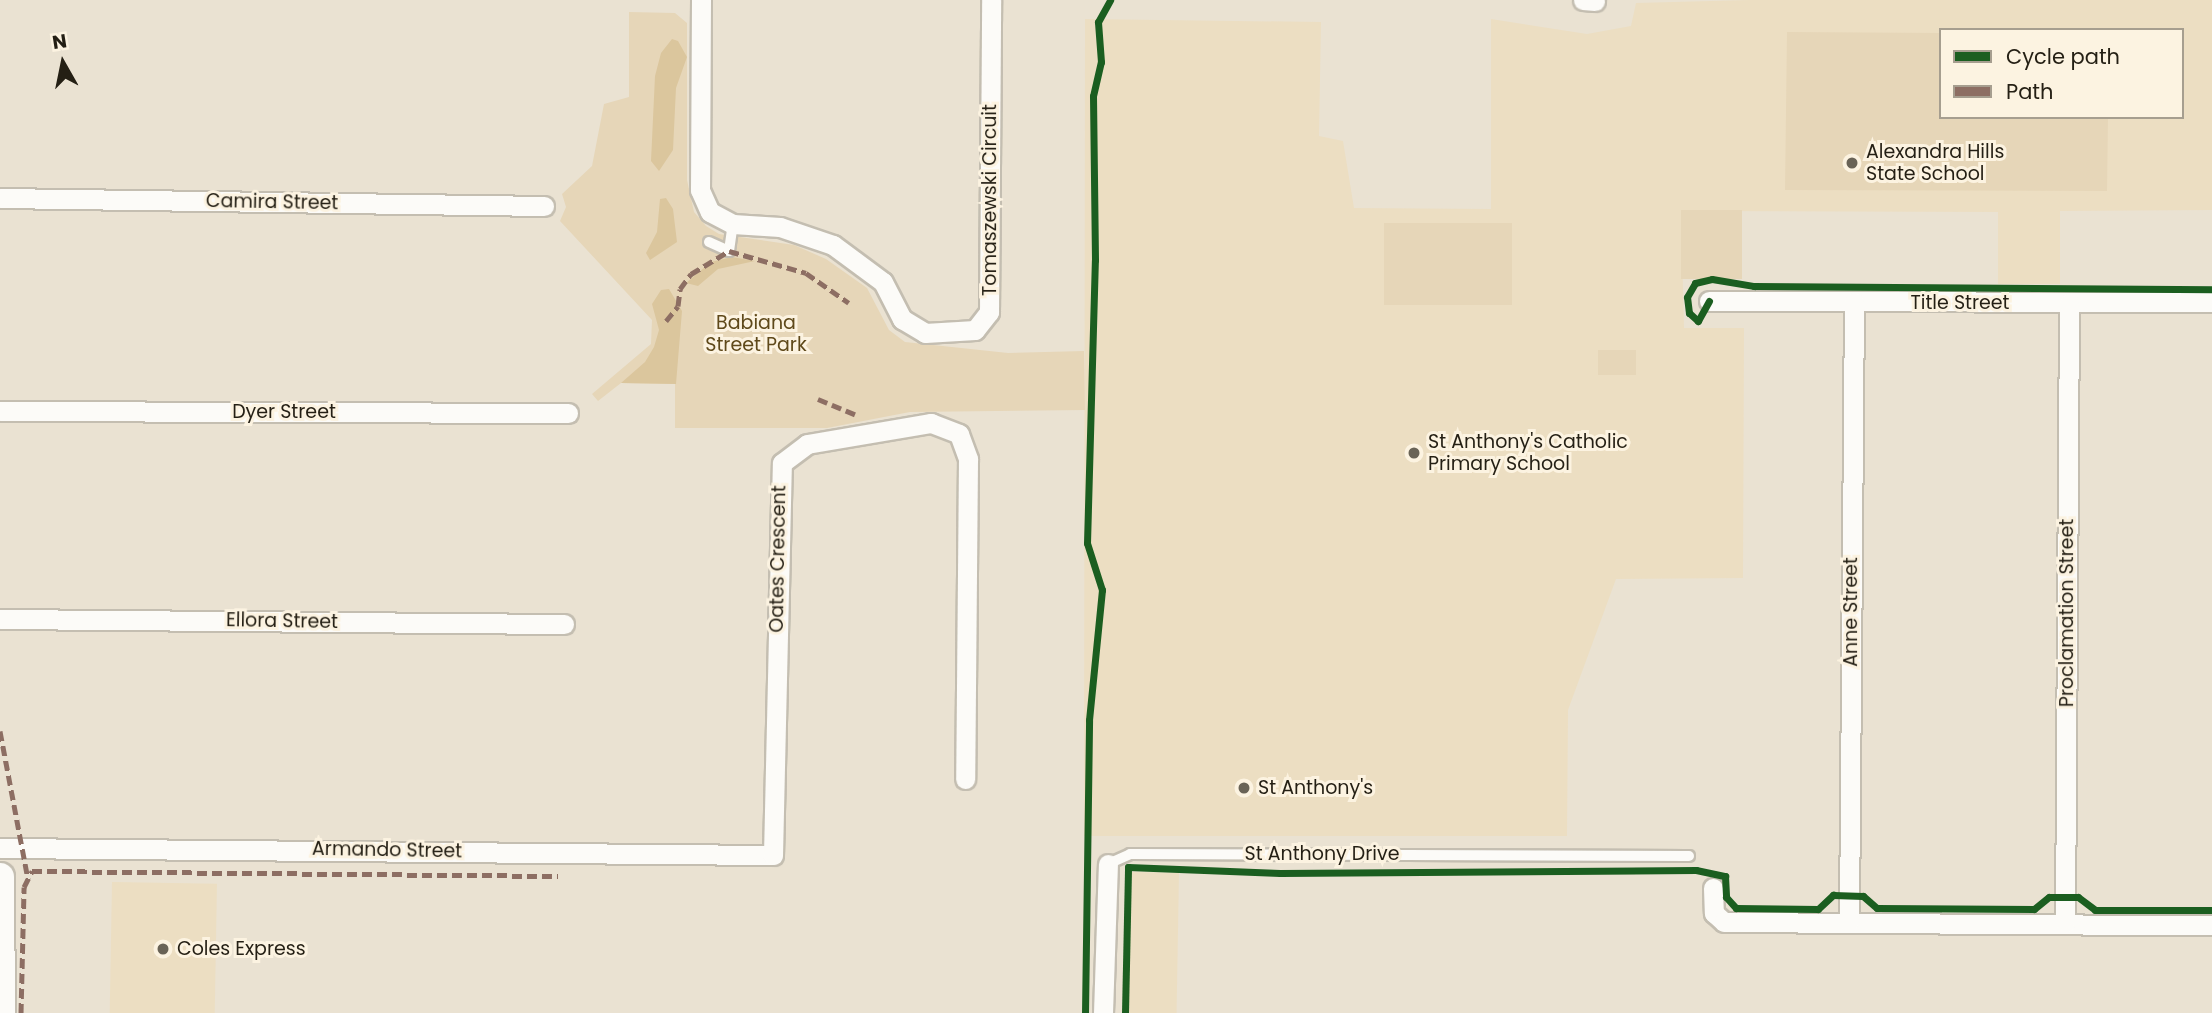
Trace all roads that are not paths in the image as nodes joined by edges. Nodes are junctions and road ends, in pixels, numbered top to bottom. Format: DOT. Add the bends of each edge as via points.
graph roads {
  1 [pos="701,0"];
  2 [pos="991,0"];
  3 [pos="0,198"];
  4 [pos="544,206"];
  5 [pos="733,224"];
  6 [pos="709,242"];
  7 [pos="1709,301"];
  8 [pos="1854,302"];
  9 [pos="2212,302"];
  10 [pos="2069,303"];
  11 [pos="0,411"];
  12 [pos="568,413"];
  13 [pos="0,619"];
  14 [pos="564,624"];
  15 [pos="965,779"];
  16 [pos="0,848"];
  17 [pos="773,855"];
  18 [pos="1689,856"];
  19 [pos="1108,864"];
  20 [pos="0,877"];
  21 [pos="1713,888"];
  22 [pos="1849,921"];
  23 [pos="2065,923"];
  24 [pos="2212,925"];
  25 [pos="1,979"];
  26 [pos="1,1013"];
  27 [pos="1104,1013"];
  1 -- 5 [label="street" via="700,190 710,212"];
  2 -- 5 [label="street, Tomaszewski Circuit" via="989,312 984,323 963,332 911,328 883,282 833,245 793,230"];
  3 -- 4 [label="street, Camira Street"];
  5 -- 6 [label="lane" via="729,251"];
  7 -- 8 [label="street, Title Street"];
  8 -- 10 [label="street, Title Street"];
  8 -- 22 [label="street, Anne Street"];
  9 -- 10 [label="street, Title Street"];
  10 -- 23 [label="street, Proclamation Street"];
  11 -- 12 [label="street, Dyer Street"];
  13 -- 14 [label="street, Ellora Street"];
  15 -- 17 [label="street, Oates Crescent" via="966,446 947,426 931,423 807,444 788,456 780,474"];
  16 -- 17 [label="street, Armando Street"];
  18 -- 19 [label="lane, St Anthony Drive" via="1130,854"];
  19 -- 27 [label="street, St Anthony Drive"];
  20 -- 25 [label="street"];
  21 -- 22 [label="street" via="1714,914 1724,922"];
  22 -- 23 [label="street"];
  23 -- 24 [label="street"];
  25 -- 26 [label="street"];
}
